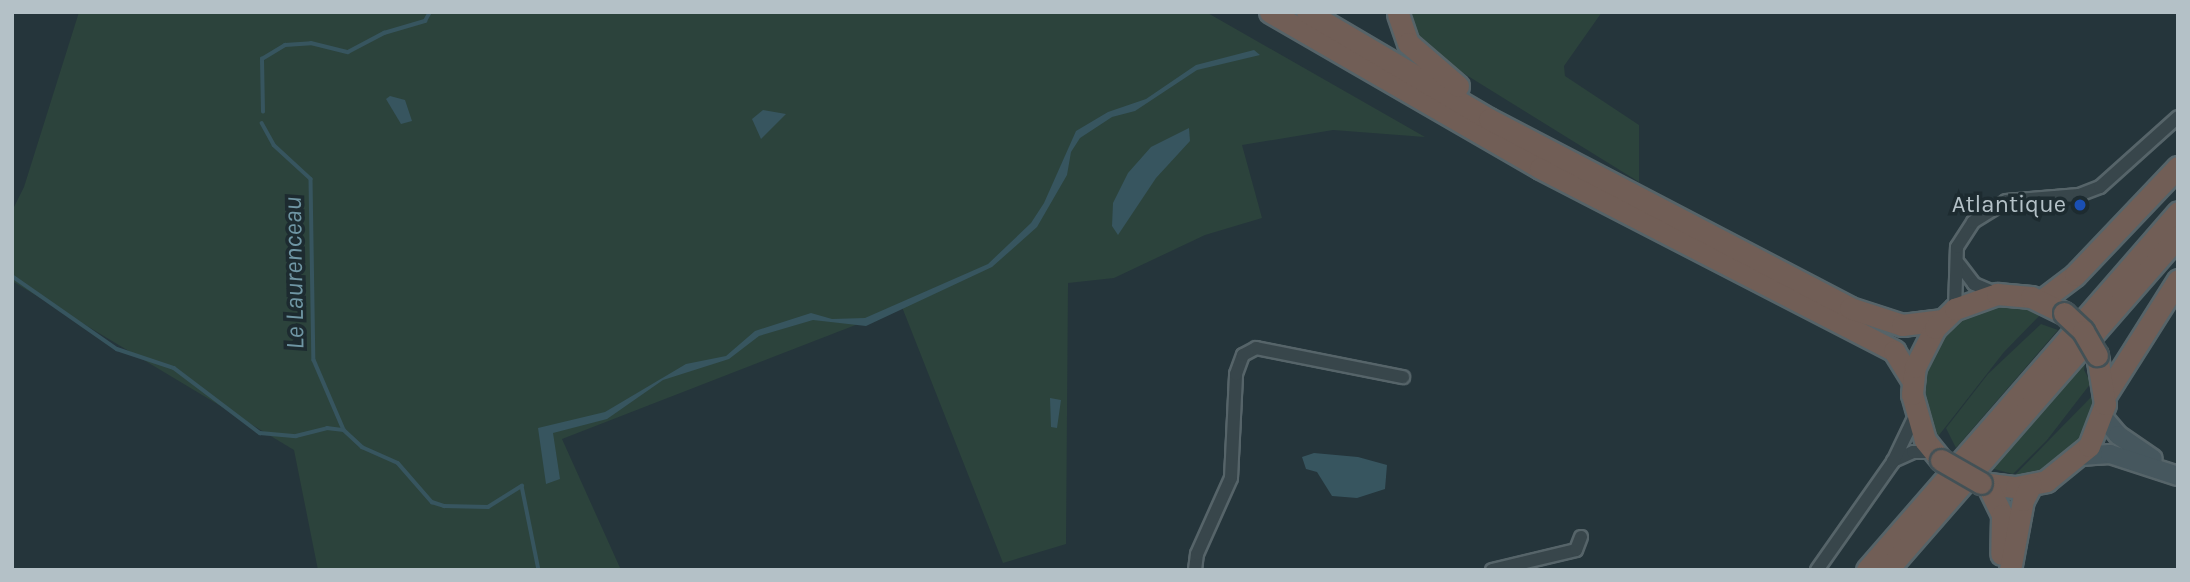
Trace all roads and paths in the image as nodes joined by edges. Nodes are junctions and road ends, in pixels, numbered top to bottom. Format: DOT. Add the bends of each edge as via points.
graph roads {
  1 [pos="1270,12"];
  2 [pos="1307,12"];
  3 [pos="1398,13"];
  4 [pos="2178,117"];
  5 [pos="1531,142"];
  6 [pos="2178,167"];
  7 [pos="2178,212"];
  8 [pos="2178,236"];
  9 [pos="1957,260"];
  10 [pos="2178,280"];
  11 [pos="1997,294"];
  12 [pos="2042,300"];
  13 [pos="1949,315"];
  14 [pos="1403,377"];
  15 [pos="1912,380"];
  16 [pos="2106,394"];
  17 [pos="1916,414"];
  18 [pos="2103,417"];
  19 [pos="1937,456"];
  20 [pos="2080,456"];
  21 [pos="1893,461"];
  22 [pos="2178,474"];
  23 [pos="1985,484"];
  24 [pos="2032,485"];
  25 [pos="1581,537"];
  26 [pos="1195,570"];
  27 [pos="1492,570"];
  28 [pos="1817,570"];
  29 [pos="1867,570"];
  30 [pos="1887,570"];
  31 [pos="1998,570"];
  32 [pos="2010,570"];
  1 -- 15 [label="highway" via="1518,156 1894,351"];
  2 -- 5 [label="highway"];
  3 -- 5 [label="highway" via="1408,43 1418,55 1519,124"];
  4 -- 9 [label="street" via="2100,187 2079,195 2018,198 1984,213 1961,238"];
  5 -- 13 [label="highway" via="1850,308 1902,325"];
  6 -- 12 [label="highway" via="2074,275"];
  7 -- 29 [label="highway"];
  8 -- 30 [label="highway"];
  9 -- 11 [label="street" via="1974,284"];
  9 -- 13 [label="street"];
  10 -- 16 [label="highway"];
  11 -- 12 [label="highway"];
  11 -- 13 [label="highway"];
  12 -- 16 [label="highway, bridge" via="2083,331 2097,355"];
  13 -- 15 [label="highway" via="1923,347"];
  14 -- 26 [label="street" via="1256,348 1243,355 1236,374 1231,478 1197,554"];
  15 -- 17 [label="highway"];
  16 -- 18 [label="highway"];
  17 -- 19 [label="highway"];
  17 -- 21 [label="street"];
  18 -- 20 [label="highway"];
  18 -- 22 [label="main road" via="2124,441"];
  19 -- 21 [label="street" via="1913,452"];
  19 -- 23 [label="highway, bridge"];
  20 -- 22 [label="main road" via="2110,454"];
  20 -- 24 [label="highway" via="2058,474"];
  21 -- 28 [label="street"];
  23 -- 24 [label="highway"];
  23 -- 31 [label="highway" via="2003,524"];
  24 -- 32 [label="highway" via="2023,500"];
  25 -- 27 [label="street" via="1576,550"];
}
